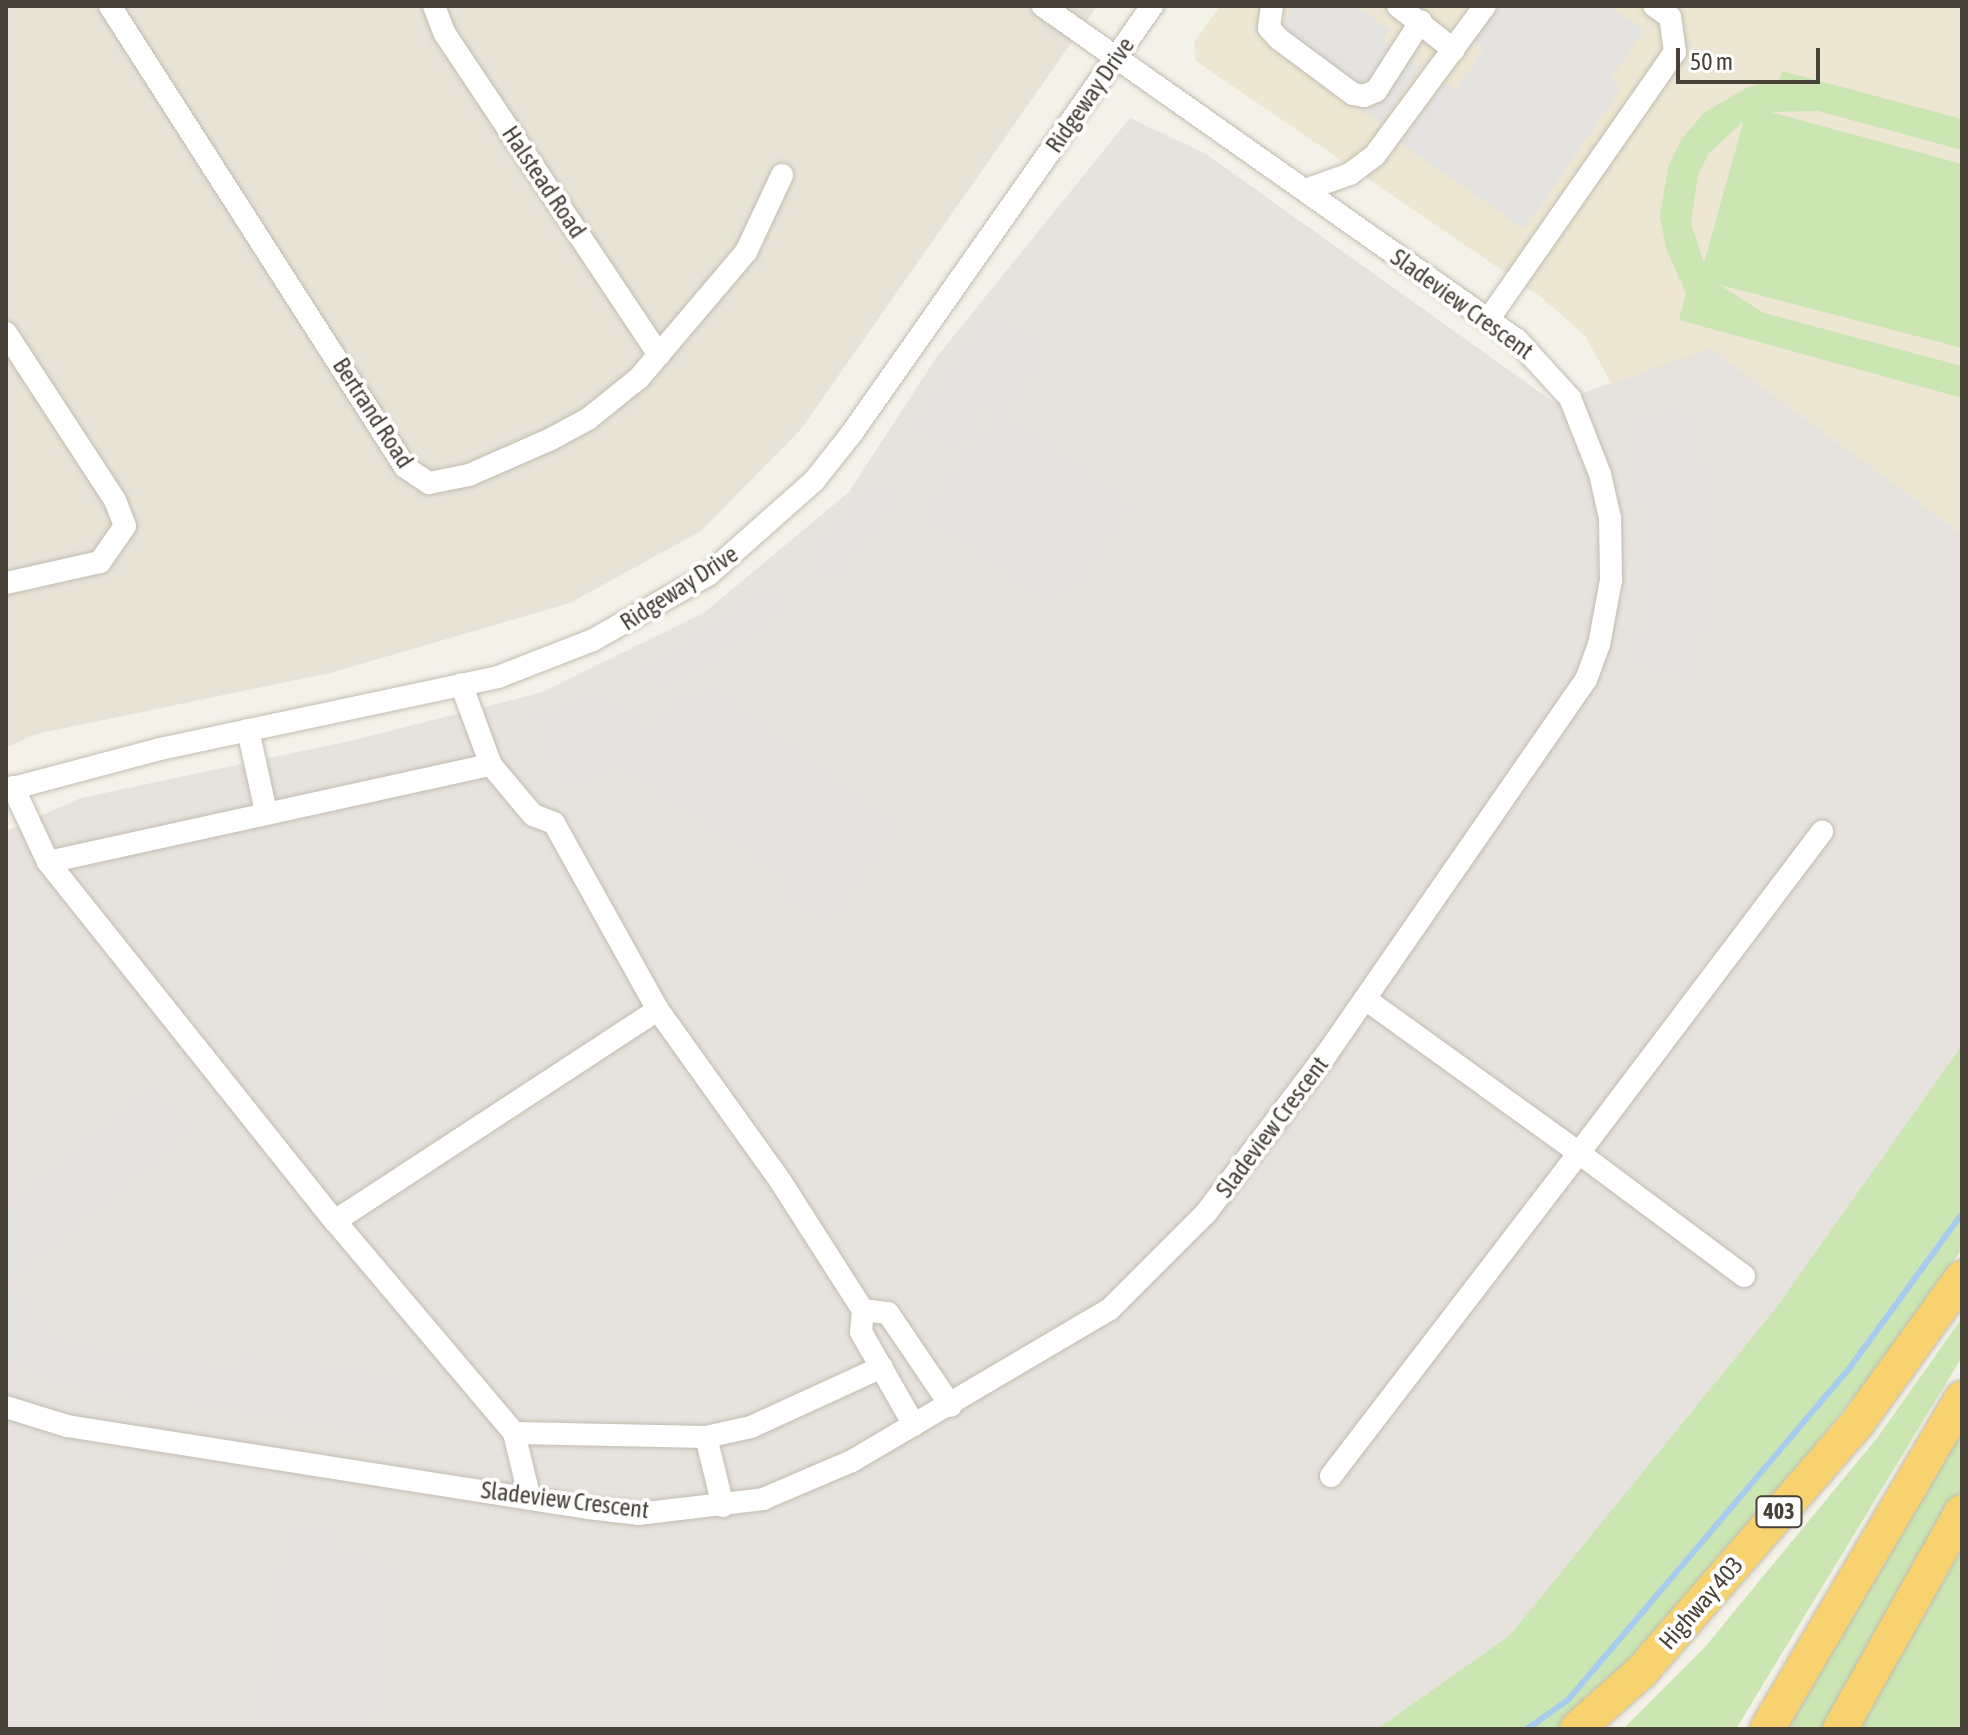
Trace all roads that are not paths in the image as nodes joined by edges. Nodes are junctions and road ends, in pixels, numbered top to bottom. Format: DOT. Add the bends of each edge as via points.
graph roads {
  1 [pos="110,6"];
  2 [pos="434,6"];
  3 [pos="1043,6"];
  4 [pos="1152,6"];
  5 [pos="1272,6"];
  6 [pos="1398,6"];
  7 [pos="1485,6"];
  8 [pos="1654,6"];
  9 [pos="1421,21"];
  10 [pos="1454,50"];
  11 [pos="1116,57"];
  12 [pos="782,175"];
  13 [pos="1305,190"];
  14 [pos="1488,320"];
  15 [pos="6,333"];
  16 [pos="659,355"];
  17 [pos="6,583"];
  18 [pos="461,684"];
  19 [pos="248,730"];
  20 [pos="491,765"];
  21 [pos="10,788"];
  22 [pos="266,812"];
  23 [pos="1822,832"];
  24 [pos="48,862"];
  25 [pos="1367,1000"];
  26 [pos="658,1010"];
  27 [pos="1579,1153"];
  28 [pos="335,1221"];
  29 [pos="1744,1276"];
  30 [pos="1962,1278"];
  31 [pos="863,1310"];
  32 [pos="882,1367"];
  33 [pos="1962,1398"];
  34 [pos="951,1406"];
  35 [pos="6,1407"];
  36 [pos="914,1425"];
  37 [pos="514,1433"];
  38 [pos="706,1437"];
  39 [pos="1331,1476"];
  40 [pos="530,1499"];
  41 [pos="723,1506"];
  42 [pos="1962,1512"];
  43 [pos="1577,1729"];
  44 [pos="1767,1729"];
  45 [pos="1840,1729"];
  1 -- 16 [label="street, Bertrand Road" via="417,478 443,483 551,439 588,419"];
  2 -- 16 [label="street, Halstead Road" via="445,34"];
  3 -- 11 [label="street, Sladeview Crescent"];
  4 -- 11 [label="street, Ridgeway Drive"];
  5 -- 9 [label="street" via="1269,28 1279,39 1353,94 1364,96 1376,91"];
  6 -- 9 [label="street"];
  7 -- 10 [label="street"];
  8 -- 14 [label="street" via="1670,17 1675,52"];
  9 -- 10 [label="street"];
  10 -- 13 [label="street" via="1375,155 1350,174"];
  11 -- 13 [label="street, Sladeview Crescent"];
  11 -- 18 [label="street, Ridgeway Drive" via="852,433 780,515 708,575 647,612 553,657"];
  12 -- 16 [label="street, Bertrand Road" via="746,252"];
  13 -- 14 [label="street, Sladeview Crescent"];
  14 -- 25 [label="street, Sladeview Crescent" via="1544,365 1573,406 1600,474 1610,518 1608,593 1599,645 1572,704"];
  15 -- 17 [label="street" via="115,500 125,526 100,562"];
  18 -- 19 [label="street, Ridgeway Drive"];
  18 -- 20 [label="street"];
  19 -- 21 [label="street, Ridgeway Drive"];
  19 -- 22 [label="street"];
  20 -- 22 [label="street"];
  20 -- 26 [label="street" via="533,815 554,823"];
  21 -- 24 [label="street"];
  22 -- 24 [label="street"];
  23 -- 27 [label="street"];
  24 -- 28 [label="street"];
  25 -- 27 [label="street"];
  25 -- 34 [label="street, Sladeview Crescent" via="1206,1213 1140,1284 1068,1337"];
  26 -- 28 [label="street"];
  26 -- 31 [label="street" via="781,1182"];
  27 -- 29 [label="street"];
  27 -- 39 [label="street"];
  28 -- 37 [label="street"];
  30 -- 43 [label="highway, Highway 403 / 403" via="1858,1422 1641,1672"];
  31 -- 32 [label="street" via="861,1332"];
  31 -- 34 [label="street" via="888,1313"];
  32 -- 36 [label="street"];
  32 -- 38 [label="street" via="751,1427"];
  33 -- 44 [label="highway"];
  34 -- 36 [label="street, Sladeview Crescent"];
  35 -- 40 [label="street, Sladeview Crescent" via="67,1426"];
  36 -- 41 [label="street, Sladeview Crescent" via="808,1482"];
  37 -- 38 [label="street"];
  37 -- 40 [label="street"];
  38 -- 41 [label="street"];
  40 -- 41 [label="street, Sladeview Crescent" via="638,1514"];
  42 -- 45 [label="highway"];
}
